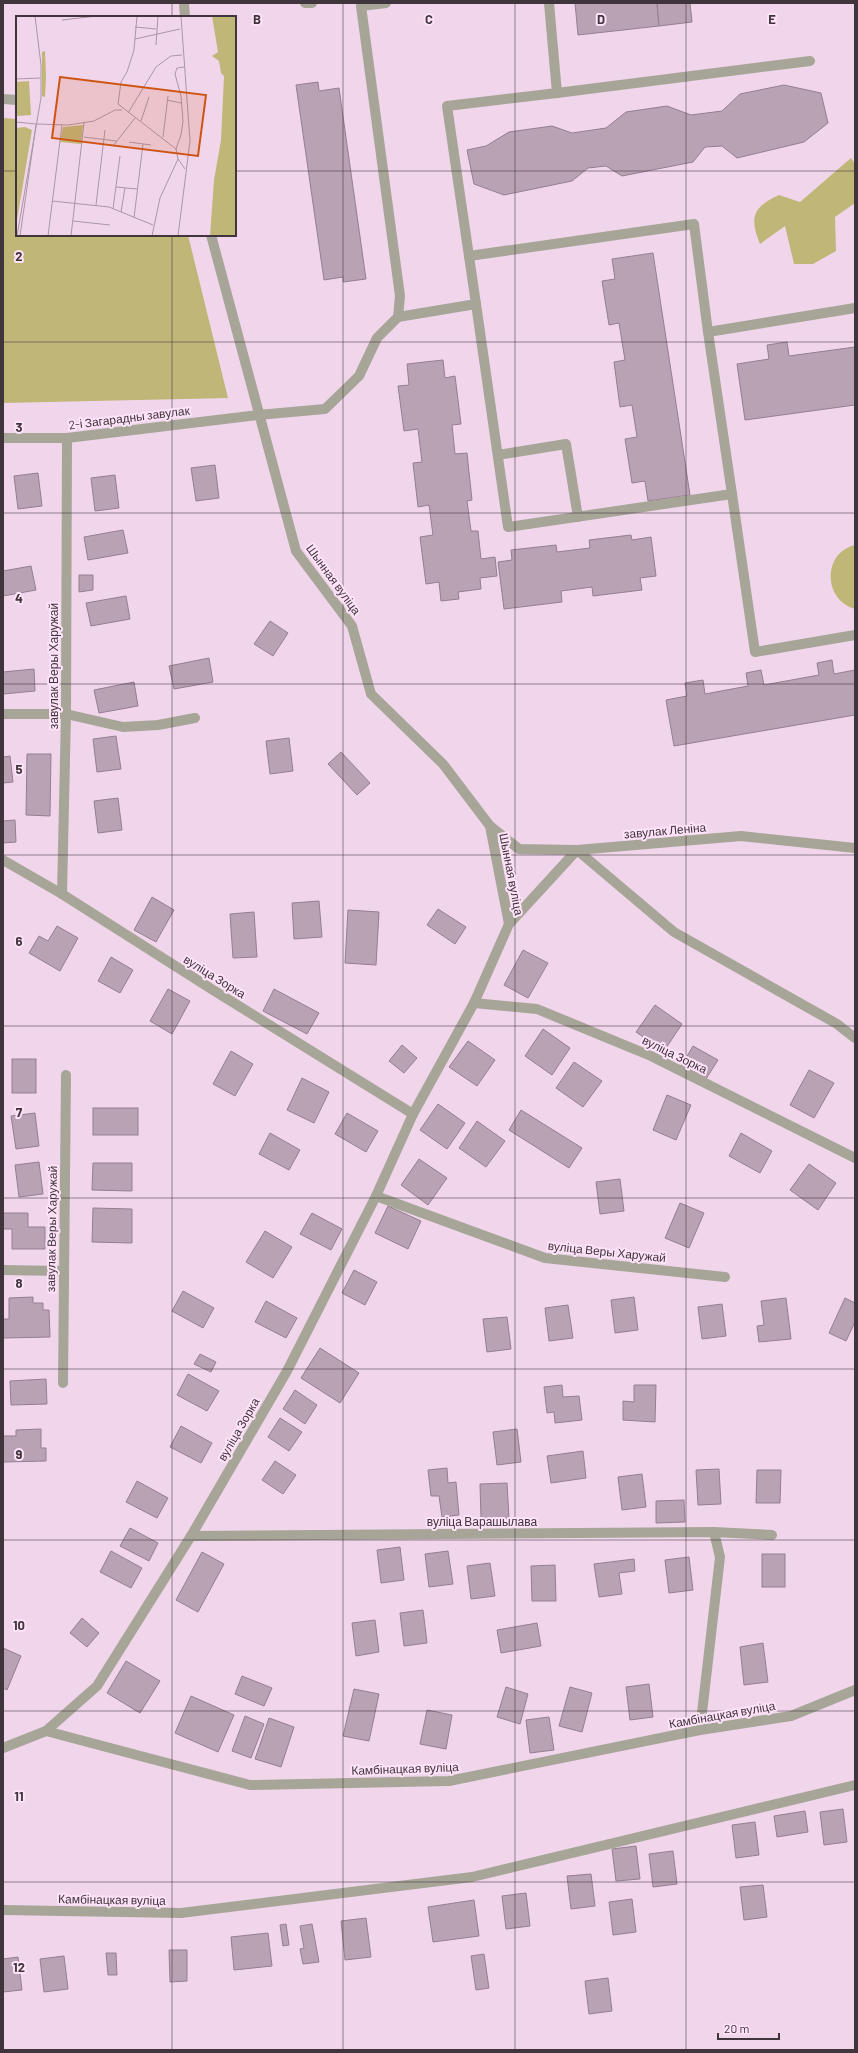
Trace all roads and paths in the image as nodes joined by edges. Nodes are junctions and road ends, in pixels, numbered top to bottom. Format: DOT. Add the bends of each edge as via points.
graph roads {
  1 [pos="184,3"];
  2 [pos="306,3"];
  3 [pos="312,3"];
  4 [pos="386,3"];
  5 [pos="549,3"];
  6 [pos="362,4"];
  7 [pos="185,16"];
  8 [pos="810,61"];
  9 [pos="558,93"];
  10 [pos="3,99"];
  11 [pos="16,100"];
  12 [pos="210,236"];
  13 [pos="469,256"];
  14 [pos="476,304"];
  15 [pos="855,308"];
  16 [pos="398,317"];
  17 [pos="708,332"];
  18 [pos="258,415"];
  19 [pos="3,438"];
  20 [pos="67,438"];
  21 [pos="498,455"];
  22 [pos="732,494"];
  23 [pos="578,517"];
  24 [pos="855,636"];
  25 [pos="3,714"];
  26 [pos="66,714"];
  27 [pos="195,718"];
  28 [pos="490,826"];
  29 [pos="855,848"];
  30 [pos="577,850"];
  31 [pos="3,860"];
  32 [pos="62,894"];
  33 [pos="509,924"];
  34 [pos="474,1004"];
  35 [pos="855,1038"];
  36 [pos="66,1074"];
  37 [pos="413,1114"];
  38 [pos="855,1158"];
  39 [pos="376,1196"];
  40 [pos="3,1270"];
  41 [pos="63,1271"];
  42 [pos="725,1277"];
  43 [pos="63,1383"];
  44 [pos="714,1532"];
  45 [pos="772,1535"];
  46 [pos="191,1536"];
  47 [pos="855,1690"];
  48 [pos="700,1730"];
  49 [pos="46,1731"];
  50 [pos="3,1748"];
  51 [pos="855,1785"];
  52 [pos="3,1910"];
  1 -- 7 [label="street"];
  2 -- 3 [label="street"];
  4 -- 6 [label="street"];
  5 -- 9 [label="street"];
  6 -- 16 [label="street" via="400,296"];
  8 -- 9 [label="street"];
  9 -- 13 [label="street" via="447,106"];
  10 -- 11 [label="street"];
  12 -- 18 [label="street, Шынная вуліца"];
  13 -- 14 [label="street"];
  13 -- 17 [label="street" via="694,224"];
  14 -- 16 [label="street"];
  14 -- 21 [label="street"];
  15 -- 17 [label="street"];
  16 -- 18 [label="street, 2-і Загарадны завулак" via="377,338 359,376 325,409"];
  17 -- 22 [label="street"];
  18 -- 20 [label="street, 2-і Загарадны завулак"];
  18 -- 28 [label="street, Шынная вуліца" via="296,551 352,626 371,694 443,764"];
  19 -- 20 [label="street, 2-і Загарадны завулак"];
  20 -- 26 [label="street, завулак Веры Харужай"];
  21 -- 23 [label="street" via="566,444"];
  21 -- 23 [label="street" via="508,528"];
  22 -- 23 [label="street"];
  22 -- 24 [label="street" via="755,652"];
  25 -- 26 [label="street"];
  26 -- 27 [label="street" via="123,727 158,725"];
  26 -- 32 [label="street, завулак Веры Харужай"];
  28 -- 30 [label="street, завулак Леніна" via="519,849"];
  28 -- 33 [label="street, Шынная вуліца"];
  29 -- 30 [label="street, завулак Леніна" via="742,836"];
  30 -- 33 [label="street"];
  30 -- 35 [label="street" via="674,932 837,1024"];
  31 -- 32 [label="street, вуліца Зорка"];
  32 -- 37 [label="street, вуліца Зорка"];
  33 -- 34 [label="street, вуліца Зорка"];
  34 -- 37 [label="street, вуліца Зорка"];
  34 -- 38 [label="street, вуліца Зорка" via="537,1008 651,1056"];
  36 -- 41 [label="street, завулак Веры Харужай"];
  37 -- 39 [label="street, вуліца Зорка"];
  39 -- 42 [label="street, вуліца Веры Харужай" via="545,1258"];
  39 -- 46 [label="street, вуліца Зорка" via="287,1371"];
  40 -- 41 [label="street"];
  41 -- 43 [label="street, завулак Веры Харужай"];
  44 -- 45 [label="street, вуліца Варашылава"];
  44 -- 46 [label="street, вуліца Варашылава"];
  44 -- 48 [label="street" via="720,1558"];
  46 -- 49 [label="street, вуліца Зорка" via="97,1686"];
  47 -- 48 [label="street, Камбінацкая вуліца" via="791,1716"];
  48 -- 49 [label="street, Камбінацкая вуліца" via="449,1782 250,1785"];
  49 -- 50 [label="street"];
  51 -- 52 [label="street, Камбінацкая вуліца" via="472,1877 181,1913"];
}
